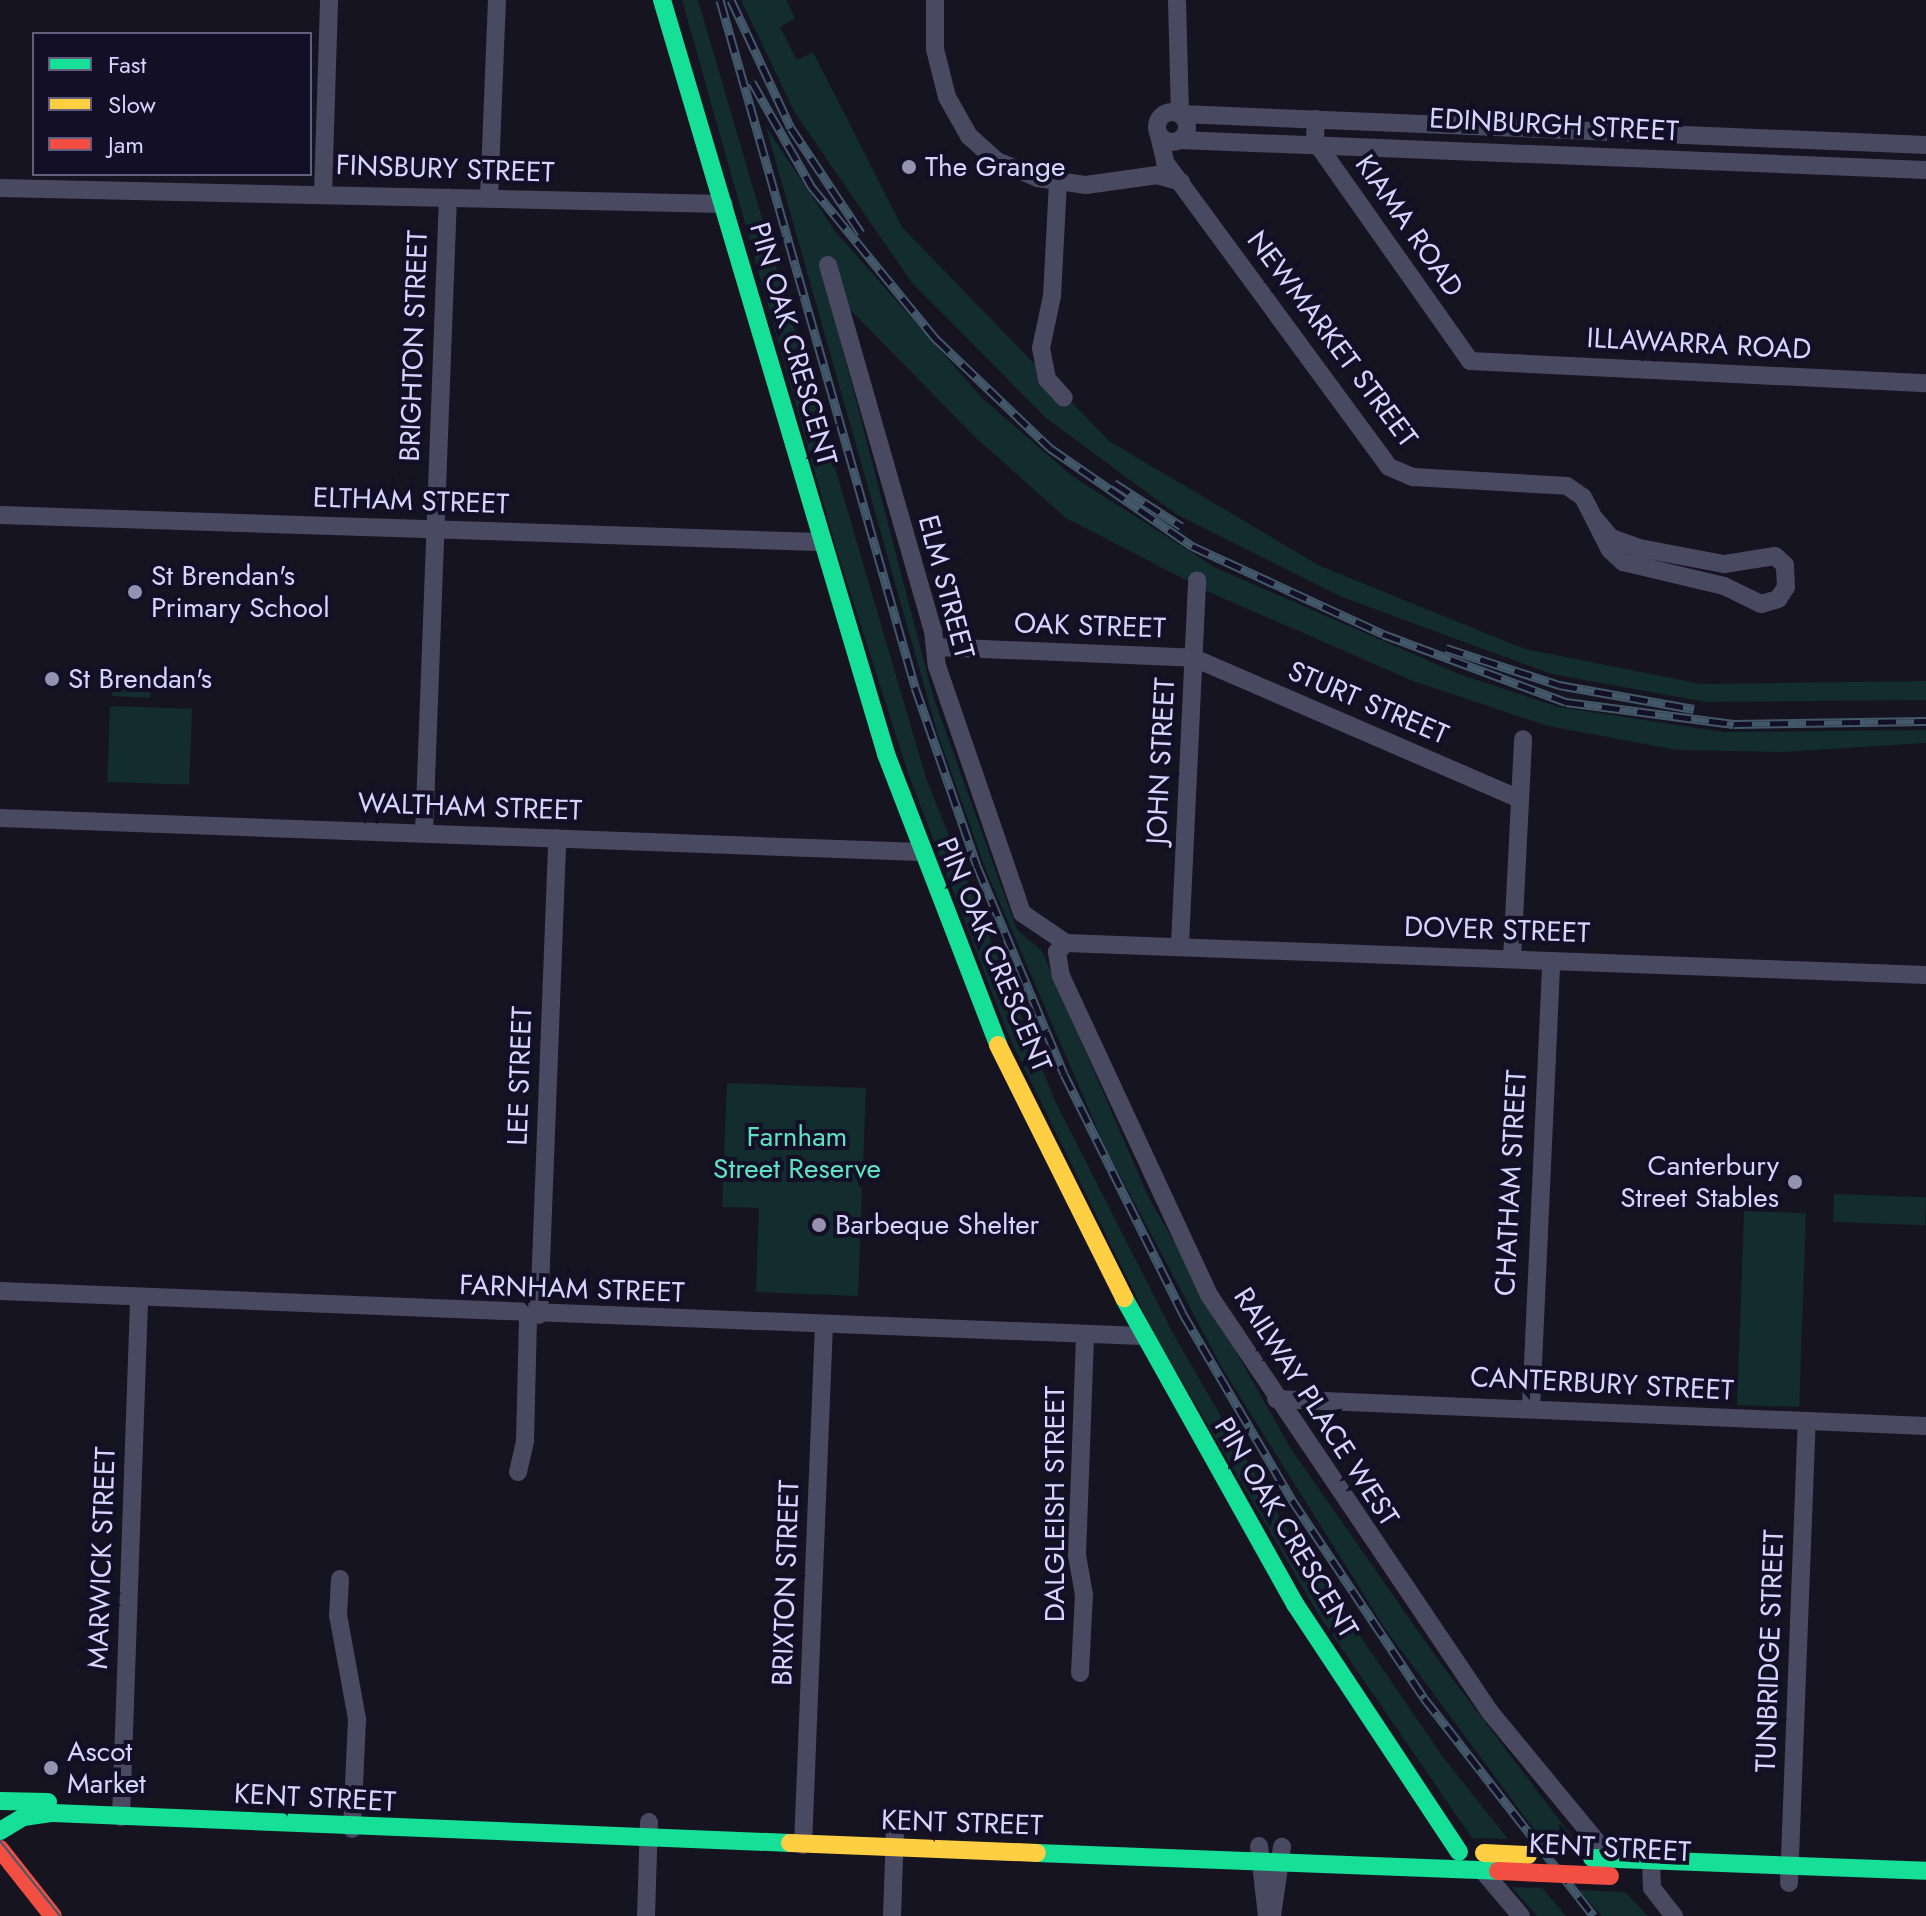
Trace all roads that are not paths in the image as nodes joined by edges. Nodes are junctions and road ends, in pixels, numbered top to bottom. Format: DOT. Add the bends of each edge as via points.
graph roads {
  1 [pos="329,0"];
  2 [pos="497,0"];
  3 [pos="662,0"];
  4 [pos="935,0"];
  5 [pos="1177,0"];
  6 [pos="1175,69"];
  7 [pos="1180,114"];
  8 [pos="1316,119"];
  9 [pos="1160,135"];
  10 [pos="1179,140"];
  11 [pos="1315,141"];
  12 [pos="1926,145"];
  13 [pos="1926,170"];
  14 [pos="0,178"];
  15 [pos="1136,181"];
  16 [pos="1058,182"];
  17 [pos="1181,182"];
  18 [pos="21,185"];
  19 [pos="0,188"];
  20 [pos="323,193"];
  21 [pos="448,197"];
  22 [pos="489,198"];
  23 [pos="724,204"];
  24 [pos="828,265"];
  25 [pos="1470,361"];
  26 [pos="1926,383"];
  27 [pos="1064,398"];
  28 [pos="0,515"];
  29 [pos="1595,519"];
  30 [pos="435,530"];
  31 [pos="820,542"];
  32 [pos="1197,580"];
  33 [pos="936,647"];
  34 [pos="1194,658"];
  35 [pos="1523,739"];
  36 [pos="1520,799"];
  37 [pos="6,817"];
  38 [pos="424,833"];
  39 [pos="557,838"];
  40 [pos="920,852"];
  41 [pos="1180,944"];
  42 [pos="1062,947"];
  43 [pos="1512,959"];
  44 [pos="1551,961"];
  45 [pos="1926,975"];
  46 [pos="0,1291"];
  47 [pos="139,1301"];
  48 [pos="534,1315"];
  49 [pos="824,1324"];
  50 [pos="1085,1336"];
  51 [pos="1142,1336"];
  52 [pos="1276,1399"];
  53 [pos="1531,1408"];
  54 [pos="1807,1421"];
  55 [pos="1926,1426"];
  56 [pos="518,1472"];
  57 [pos="340,1579"];
  58 [pos="1080,1673"];
  59 [pos="0,1801"];
  60 [pos="121,1811"];
  61 [pos="352,1820"];
  62 [pos="0,1831"];
  63 [pos="649,1831"];
  64 [pos="804,1837"];
  65 [pos="895,1840"];
  66 [pos="0,1849"];
  67 [pos="1459,1852"];
  68 [pos="1260,1855"];
  69 [pos="1282,1855"];
  70 [pos="1488,1865"];
  71 [pos="1611,1867"];
  72 [pos="1651,1869"];
  73 [pos="1926,1871"];
  74 [pos="1789,1874"];
  75 [pos="1926,1888"];
  76 [pos="53,1916"];
  77 [pos="646,1916"];
  78 [pos="892,1916"];
  79 [pos="1270,1916"];
  80 [pos="1521,1916"];
  81 [pos="1674,1916"];
  1 -- 20 [label="street"];
  2 -- 22 [label="street"];
  3 -- 23 [label="street, PIN OAK CRESCENT"];
  4 -- 16 [label="street" via="938,65 961,125 997,161"];
  5 -- 6 [label="street"];
  6 -- 7 [label="street"];
  6 -- 9 [label="street"];
  7 -- 8 [label="street, EDINBURGH STREET"];
  7 -- 9 [label="street, EDINBURGH STREET"];
  7 -- 10 [label="street" via="1187,125"];
  8 -- 11 [label="street"];
  8 -- 12 [label="street, EDINBURGH STREET"];
  9 -- 10 [label="street, EDINBURGH STREET"];
  9 -- 15 [label="street" via="1159,167"];
  9 -- 17 [label="street, NEWMARKET STREET"];
  10 -- 11 [label="street, EDINBURGH STREET"];
  10 -- 17 [label="street"];
  11 -- 13 [label="street, EDINBURGH STREET"];
  11 -- 25 [label="street, KIAMA ROAD"];
  14 -- 18 [label="street, FINSBURY STREET"];
  15 -- 16 [label="street"];
  15 -- 17 [label="street" via="1157,175"];
  16 -- 27 [label="street" via="1052,296 1041,348 1047,379"];
  17 -- 29 [label="street, NEWMARKET STREET" via="1389,467 1413,477 1567,486 1583,497"];
  18 -- 19 [label="street, FINSBURY STREET"];
  18 -- 20 [label="street, FINSBURY STREET"];
  20 -- 21 [label="street, FINSBURY STREET"];
  21 -- 22 [label="street, FINSBURY STREET"];
  21 -- 30 [label="street, BRIGHTON STREET"];
  22 -- 23 [label="street, FINSBURY STREET"];
  23 -- 31 [label="street, PIN OAK CRESCENT"];
  24 -- 33 [label="street, ELM STREET"];
  25 -- 26 [label="street, ILLAWARRA ROAD"];
  28 -- 30 [label="street, ELTHAM STREET"];
  29 -- 29 [label="street, NEWMARKET STREET" via="1611,538 1639,548 1724,564 1775,556 1787,574 1785,591 1774,602 1756,603 1724,586 1631,565 1613,554"];
  30 -- 31 [label="street, ELTHAM STREET"];
  30 -- 38 [label="street, BRIGHTON STREET"];
  31 -- 40 [label="street, PIN OAK CRESCENT"];
  32 -- 34 [label="street, JOHN STREET"];
  33 -- 34 [label="street, OAK STREET"];
  33 -- 42 [label="street, ELM STREET" via="940,676 1026,920"];
  34 -- 36 [label="street, STURT STREET"];
  34 -- 41 [label="street, JOHN STREET"];
  35 -- 36 [label="street"];
  36 -- 43 [label="street"];
  37 -- 38 [label="street, WALTHAM STREET"];
  38 -- 39 [label="street, WALTHAM STREET"];
  39 -- 40 [label="street, WALTHAM STREET"];
  39 -- 48 [label="street, LEE STREET"];
  40 -- 51 [label="street, PIN OAK CRESCENT" via="993,1034"];
  41 -- 42 [label="street, DOVER STREET"];
  41 -- 43 [label="street, DOVER STREET"];
  42 -- 52 [label="street, RAILWAY PLACE WEST" via="1061,976 1144,1164 1209,1295"];
  43 -- 44 [label="street, DOVER STREET"];
  44 -- 45 [label="street, DOVER STREET"];
  44 -- 53 [label="street, CHATHAM STREET"];
  46 -- 47 [label="street, FARNHAM STREET"];
  47 -- 48 [label="street, FARNHAM STREET"];
  47 -- 60 [label="street, MARWICK STREET"];
  48 -- 49 [label="street, FARNHAM STREET"];
  48 -- 56 [label="street, LEE STREET"];
  49 -- 50 [label="street, FARNHAM STREET"];
  49 -- 64 [label="street, BRIXTON STREET"];
  50 -- 51 [label="street, FARNHAM STREET"];
  50 -- 58 [label="street, DALGLEISH STREET" via="1077,1555 1084,1595"];
  51 -- 67 [label="street, PIN OAK CRESCENT" via="1295,1604"];
  52 -- 53 [label="street, CANTERBURY STREET"];
  52 -- 71 [label="street, RAILWAY PLACE WEST" via="1490,1712"];
  53 -- 54 [label="street, CANTERBURY STREET"];
  54 -- 55 [label="street, CANTERBURY STREET"];
  54 -- 74 [label="street, TUNBRIDGE STREET"];
  57 -- 61 [label="street" via="338,1615 357,1719"];
  59 -- 60 [label="street, KENT STREET"];
  60 -- 61 [label="street, KENT STREET"];
  60 -- 62 [label="street, KENT STREET" via="34,1814"];
  61 -- 63 [label="street, KENT STREET"];
  63 -- 64 [label="street, KENT STREET"];
  63 -- 77 [label="street"];
  64 -- 65 [label="street, KENT STREET"];
  65 -- 68 [label="street, KENT STREET"];
  65 -- 78 [label="street"];
  66 -- 76 [label="street"];
  67 -- 69 [label="street, KENT STREET"];
  67 -- 70 [label="street, KENT STREET"];
  68 -- 69 [label="street, KENT STREET"];
  68 -- 79 [label="street"];
  69 -- 70 [label="street, KENT STREET"];
  69 -- 79 [label="street"];
  70 -- 71 [label="street, KENT STREET, bridge"];
  70 -- 71 [label="street, KENT STREET, bridge" via="1592,1858"];
  70 -- 80 [label="street"];
  71 -- 72 [label="street, KENT STREET"];
  72 -- 74 [label="street, KENT STREET"];
  72 -- 81 [label="street" via="1652,1888"];
  73 -- 74 [label="street, KENT STREET"];
  74 -- 75 [label="street, KENT STREET"];
}
